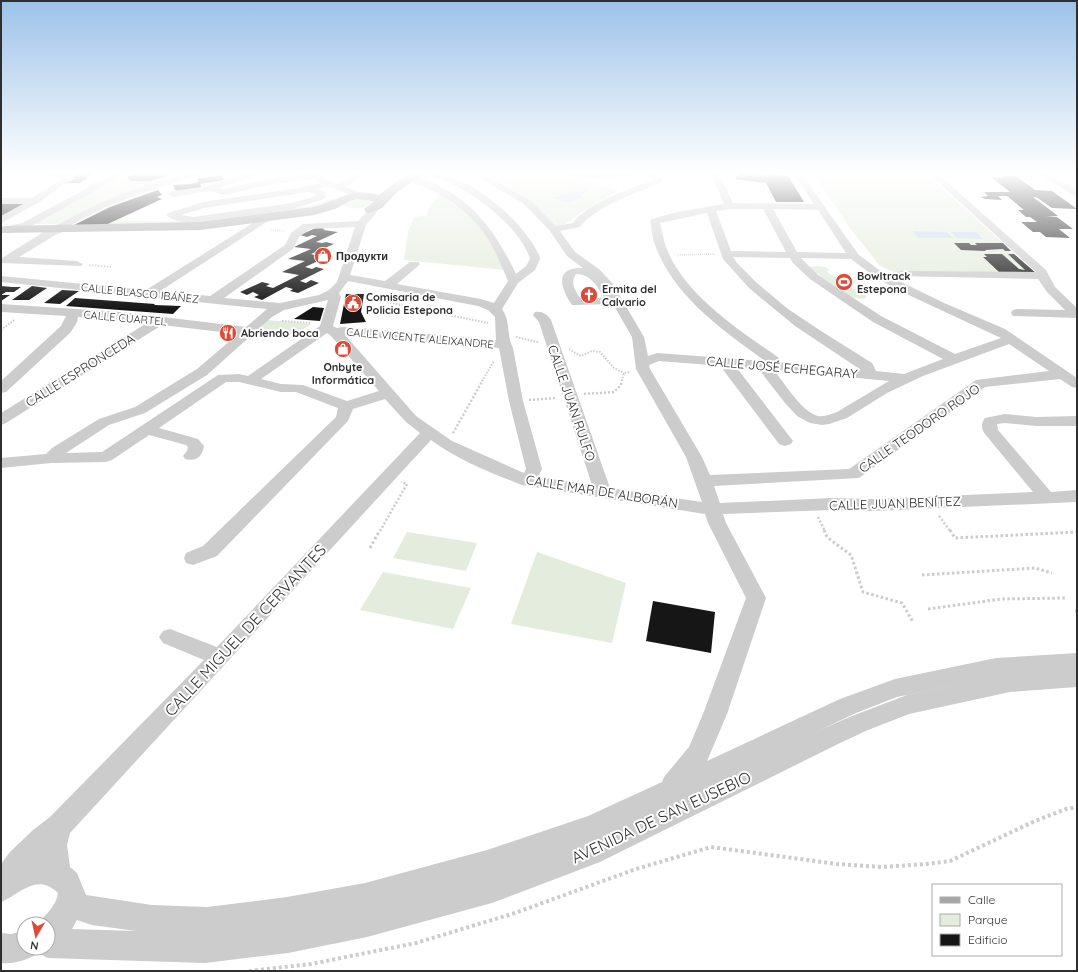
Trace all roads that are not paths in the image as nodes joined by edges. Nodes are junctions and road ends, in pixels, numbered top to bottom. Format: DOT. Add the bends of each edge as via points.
graph roads {
  1 [pos="16,218"];
  2 [pos="38,218"];
  3 [pos="74,218"];
  4 [pos="179,218"];
  5 [pos="205,218"];
  6 [pos="264,218"];
  7 [pos="267,218"];
  8 [pos="356,218"];
  9 [pos="367,218"];
  10 [pos="475,218"];
  11 [pos="508,218"];
  12 [pos="543,218"];
  13 [pos="581,218"];
  14 [pos="663,218"];
  15 [pos="714,218"];
  16 [pos="773,218"];
  17 [pos="827,218"];
  18 [pos="981,218"];
  19 [pos="361,224"];
  20 [pos="5,228"];
  21 [pos="554,229"];
  22 [pos="46,231"];
  23 [pos="727,254"];
  24 [pos="794,255"];
  25 [pos="854,256"];
  26 [pos="3,259"];
  27 [pos="77,264"];
  28 [pos="414,264"];
  29 [pos="588,267"];
  30 [pos="901,274"];
  31 [pos="1042,274"];
  32 [pos="344,277"];
  33 [pos="563,277"];
  34 [pos="1,279"];
  35 [pos="514,281"];
  36 [pos="391,286"];
  37 [pos="333,292"];
  38 [pos="148,294"];
  39 [pos="197,299"];
  40 [pos="213,300"];
  41 [pos="1,302"];
  42 [pos="280,307"];
  43 [pos="1,308"];
  44 [pos="496,309"];
  45 [pos="68,310"];
  46 [pos="1017,313"];
  47 [pos="1077,314"];
  48 [pos="539,315"];
  49 [pos="165,321"];
  50 [pos="330,328"];
  51 [pos="249,330"];
  52 [pos="504,339"];
  53 [pos="1012,339"];
  54 [pos="954,359"];
  55 [pos="645,360"];
  56 [pos="729,363"];
  57 [pos="771,366"];
  58 [pos="1063,374"];
  59 [pos="870,375"];
  60 [pos="251,380"];
  61 [pos="907,380"];
  62 [pos="1077,384"];
  63 [pos="1,389"];
  64 [pos="388,392"];
  65 [pos="346,406"];
  66 [pos="1,420"];
  67 [pos="1077,421"];
  68 [pos="146,430"];
  69 [pos="438,438"];
  70 [pos="785,441"];
  71 [pos="191,456"];
  72 [pos="51,458"];
  73 [pos="1,463"];
  74 [pos="528,481"];
  75 [pos="704,481"];
  76 [pos="602,493"];
  77 [pos="1077,496"];
  78 [pos="1046,497"];
  79 [pos="713,509"];
  80 [pos="193,558"];
  81 [pos="170,637"];
  82 [pos="220,657"];
  83 [pos="1077,662"];
  84 [pos="1077,678"];
  85 [pos="669,790"];
  86 [pos="59,826"];
  87 [pos="57,874"];
  88 [pos="1,888"];
  89 [pos="71,902"];
  90 [pos="56,924"];
  91 [pos="56,943"];
  92 [pos="1,948"];
  93 [pos="16,948"];
  1 -- 20 [label="street"];
  2 -- 20 [label="street" via="24,226"];
  3 -- 22 [label="street"];
  4 -- 5 [label="street"];
  6 -- 22 [label="main road" via="194,227"];
  7 -- 38 [label="street"];
  8 -- 19 [label="street"];
  9 -- 19 [label="street"];
  10 -- 35 [label="street" via="496,244"];
  11 -- 35 [label="street" via="535,259 526,274"];
  12 -- 21 [label="street"];
  13 -- 21 [label="street" via="576,225"];
  14 -- 57 [label="street" via="655,221 670,267 696,299 774,361"];
  15 -- 23 [label="street"];
  16 -- 24 [label="street"];
  17 -- 25 [label="street"];
  18 -- 31 [label="street"];
  19 -- 32 [label="street"];
  19 -- 40 [label="street" via="307,226 295,235 289,247"];
  20 -- 22 [label="main road"];
  21 -- 29 [label="street" via="571,254"];
  22 -- 26 [label="street"];
  22 -- 26 [label="street"];
  23 -- 24 [label="street"];
  23 -- 59 [label="street" via="728,259 747,281 778,308 867,366"];
  24 -- 25 [label="street"];
  24 -- 54 [label="street" via="814,277 847,300 904,334"];
  25 -- 53 [label="street" via="879,275 904,289"];
  26 -- 27 [label="street"];
  28 -- 36 [label="street"];
  29 -- 33 [label="street" via="572,270"];
  29 -- 55 [label="street" via="595,271 613,292 638,337"];
  30 -- 31 [label="street"];
  31 -- 47 [label="street" via="1050,289"];
  32 -- 36 [label="street"];
  32 -- 37 [label="street"];
  34 -- 38 [label="street, CALLE BLASCO IBÁÑEZ"];
  35 -- 44 [label="street"];
  36 -- 44 [label="street" via="481,303"];
  37 -- 42 [label="street" via="322,298"];
  37 -- 50 [label="street" via="335,297"];
  38 -- 39 [label="street, CALLE BLASCO IBÁÑEZ"];
  39 -- 40 [label="street, CALLE BLASCO IBÁÑEZ"];
  39 -- 49 [label="street, CALLE ESPRONCEDA"];
  40 -- 42 [label="street, CALLE BLASCO IBÁÑEZ"];
  41 -- 45 [label="street"];
  42 -- 51 [label="street"];
  43 -- 45 [label="street, CALLE CUARTEL"];
  44 -- 52 [label="street, CALLE VICENTE ALEIXANDRE" via="502,317"];
  45 -- 49 [label="street, CALLE CUARTEL"];
  45 -- 63 [label="street" via="71,322 66,329"];
  46 -- 47 [label="street"];
  48 -- 76 [label="street, CALLE JUAN RULFO" via="545,320"];
  49 -- 51 [label="street, CALLE CUARTEL"];
  49 -- 66 [label="street, CALLE ESPRONCEDA"];
  50 -- 52 [label="street, CALLE VICENTE ALEIXANDRE" via="342,332 428,339"];
  50 -- 60 [label="street" via="297,347"];
  50 -- 64 [label="street, CALLE MAR DE ALBORÁN"];
  51 -- 72 [label="street" via="202,372 140,410 104,422"];
  52 -- 74 [label="street" via="516,401 534,469"];
  53 -- 54 [label="street"];
  53 -- 58 [label="street"];
  54 -- 61 [label="street"];
  55 -- 56 [label="street, CALLE JOSÉ ECHEGARAY"];
  55 -- 75 [label="street"];
  56 -- 57 [label="street, CALLE JOSÉ ECHEGARAY"];
  56 -- 70 [label="street" via="729,368"];
  57 -- 59 [label="street, CALLE JOSÉ ECHEGARAY"];
  57 -- 61 [label="street" via="769,373 803,414 821,420 836,418 866,399"];
  58 -- 62 [label="street"];
  58 -- 75 [label="street, CALLE TEODORO ROJO" via="981,383 853,474"];
  59 -- 61 [label="street, CALLE JOSÉ ECHEGARAY"];
  60 -- 65 [label="street" via="281,388 298,388"];
  60 -- 68 [label="street" via="223,378"];
  64 -- 65 [label="street"];
  64 -- 69 [label="street, CALLE MAR DE ALBORÁN" via="411,419"];
  65 -- 80 [label="street" via="343,418 210,551"];
  67 -- 78 [label="street" via="1004,418 990,421 990,431"];
  68 -- 71 [label="street" via="192,442 196,446"];
  68 -- 72 [label="street" via="106,457"];
  69 -- 74 [label="street, CALLE MAR DE ALBORÁN" via="502,471"];
  69 -- 82 [label="street, CALLE MIGUEL DE CERVANTES" via="387,478"];
  72 -- 73 [label="street"];
  74 -- 76 [label="street, CALLE MAR DE ALBORÁN"];
  75 -- 79 [label="street"];
  76 -- 79 [label="street, CALLE MAR DE ALBORÁN"];
  77 -- 78 [label="street, CALLE JUAN BENÍTEZ"];
  78 -- 79 [label="street, CALLE JUAN BENÍTEZ"];
  79 -- 85 [label="street" via="756,598 698,754"];
  81 -- 82 [label="street"];
  82 -- 86 [label="street, CALLE MIGUEL DE CERVANTES"];
  83 -- 85 [label="street, AVENIDA DE SAN EUSEBIO" via="996,667 895,688 848,706"];
  84 -- 91 [label="street, AVENIDA DE SAN EUSEBIO" via="1010,683 907,705 830,737 600,849 492,889 367,923 288,938 205,948"];
  85 -- 89 [label="street, AVENIDA DE SAN EUSEBIO" via="593,827 488,864 366,897 287,911 207,921 152,919 92,911 79,908"];
  86 -- 87 [label="street" via="54,845"];
  86 -- 88 [label="street, CALLE MIGUEL DE CERVANTES" via="37,843 17,864"];
  87 -- 88 [label="street" via="33,871 9,881"];
  87 -- 89 [label="street" via="71,886"];
  89 -- 90 [label="street"];
  92 -- 93 [label="street"];
}
